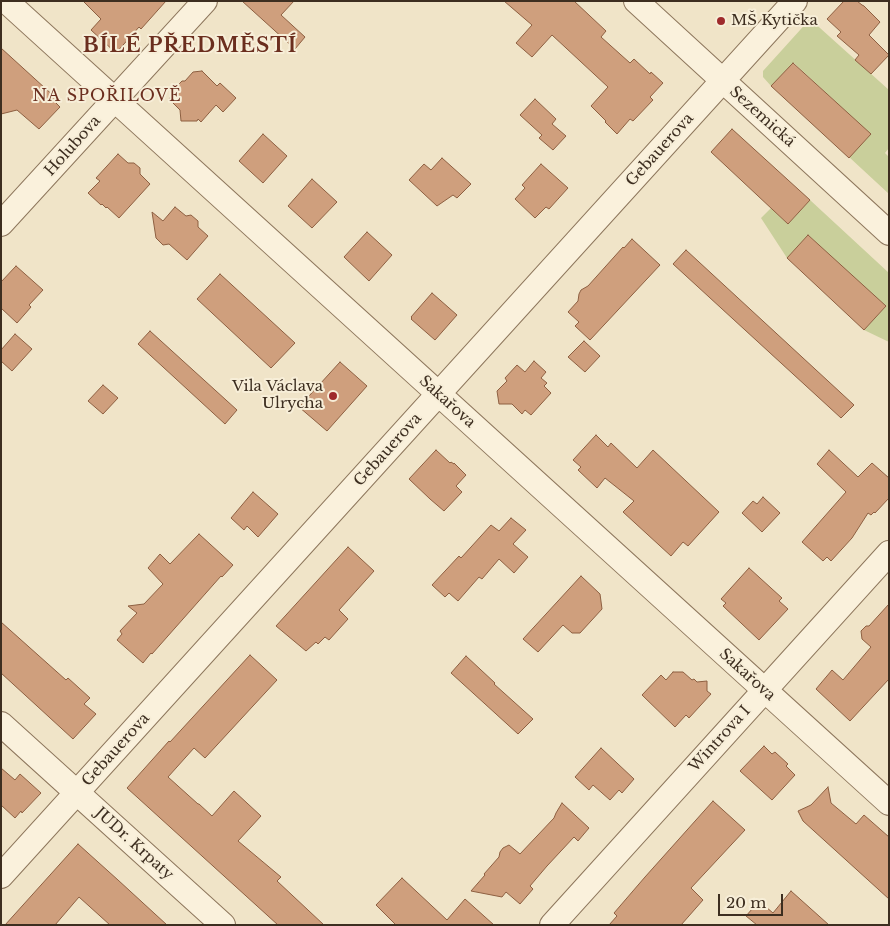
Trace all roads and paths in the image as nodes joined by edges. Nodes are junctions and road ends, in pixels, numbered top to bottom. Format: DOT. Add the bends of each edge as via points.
graph roads {
  1 [pos="6,1"];
  2 [pos="204,1"];
  3 [pos="636,1"];
  4 [pos="795,1"];
  5 [pos="723,81"];
  6 [pos="115,100"];
  7 [pos="1,224"];
  8 [pos="889,233"];
  9 [pos="438,394"];
  10 [pos="889,553"];
  11 [pos="764,690"];
  12 [pos="1,724"];
  13 [pos="77,793"];
  14 [pos="889,804"];
  15 [pos="1,876"];
  16 [pos="223,925"];
  17 [pos="552,925"];
  1 -- 6 [label="street, Sakařova"];
  2 -- 6 [label="street, Holubova"];
  3 -- 5 [label="street, Sezemická"];
  4 -- 5 [label="street, Gebauerova"];
  5 -- 8 [label="street, Sezemická"];
  5 -- 9 [label="street, Gebauerova"];
  6 -- 7 [label="street, Holubova"];
  6 -- 9 [label="street, Sakařova"];
  9 -- 11 [label="street, Sakařova"];
  9 -- 13 [label="street, Gebauerova"];
  10 -- 11 [label="street, Wintrova I"];
  11 -- 14 [label="street, Sakařova"];
  11 -- 17 [label="street, Wintrova I"];
  12 -- 13 [label="street, JUDr. Krpaty"];
  13 -- 15 [label="street, Gebauerova"];
  13 -- 16 [label="street, JUDr. Krpaty"];
}
